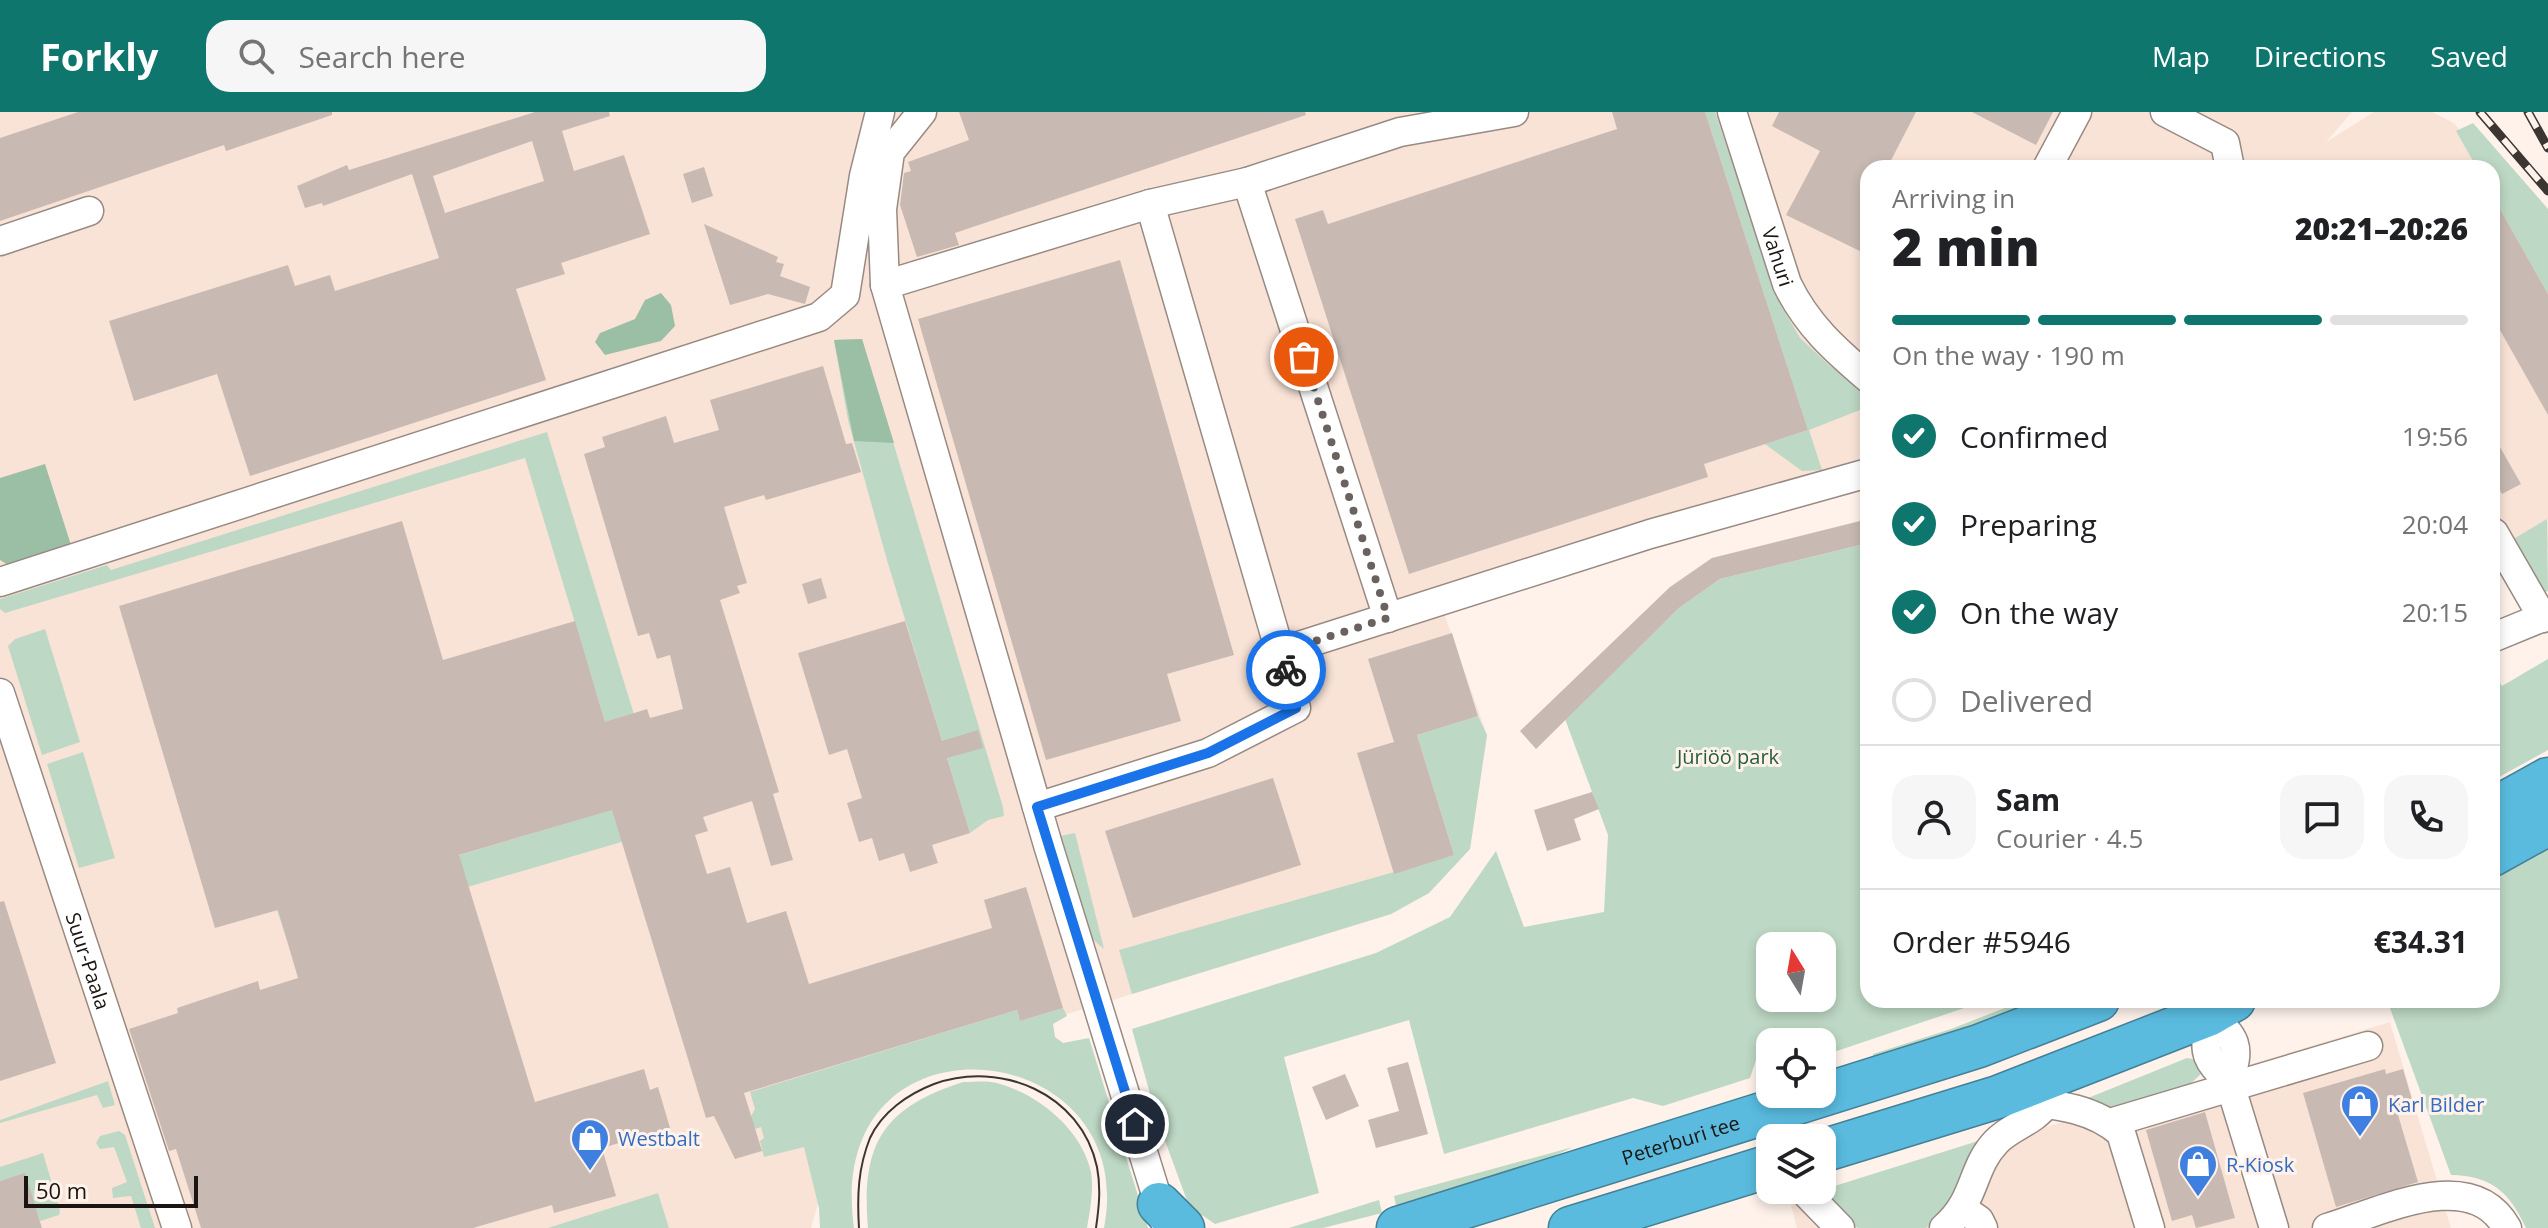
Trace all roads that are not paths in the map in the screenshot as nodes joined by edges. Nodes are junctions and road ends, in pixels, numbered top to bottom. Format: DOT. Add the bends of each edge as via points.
graph roads {
  1 [pos="880,112"];
  2 [pos="922,112"];
  3 [pos="1514,112"];
  4 [pos="1752,112"];
  5 [pos="2077,112"];
  6 [pos="2165,112"];
  7 [pos="1397,122"];
  8 [pos="1736,125"];
  9 [pos="2051,160"];
  10 [pos="2228,160"];
  11 [pos="1247,182"];
  12 [pos="1150,204"];
  13 [pos="89,211"];
  14 [pos="0,241"];
  15 [pos="885,285"];
  16 [pos="1860,371"];
  17 [pos="1860,475"];
  18 [pos="2500,543"];
  19 [pos="0,582"];
  20 [pos="2546,616"];
  21 [pos="1388,618"];
  22 [pos="2500,635"];
  23 [pos="1280,652"];
  24 [pos="0,693"];
  25 [pos="2548,779"];
  26 [pos="2500,806"];
  27 [pos="1037,807"];
  28 [pos="2548,824"];
  29 [pos="2500,851"];
  30 [pos="2077,1008"];
  31 [pos="2208,1008"];
  32 [pos="2214,1008"];
  33 [pos="2368,1046"];
  34 [pos="2231,1085"];
  35 [pos="1998,1097"];
  36 [pos="2046,1104"];
  37 [pos="2110,1123"];
  38 [pos="1836,1147"];
  39 [pos="1756,1171"];
  40 [pos="1817,1204"];
  41 [pos="1170,1220"];
  42 [pos="1623,1220"];
  43 [pos="1963,1222"];
  44 [pos="2367,1222"];
  45 [pos="177,1228"];
  46 [pos="1398,1228"];
  47 [pos="1570,1228"];
  48 [pos="1840,1228"];
  49 [pos="2150,1228"];
  50 [pos="2274,1228"];
  51 [pos="2327,1228"];
  52 [pos="2507,1228"];
  1 -- 19 [label="street" via="845,295 819,317"];
  2 -- 15 [label="street" via="890,152 882,209"];
  3 -- 7 [label="street"];
  4 -- 8 [label="street"];
  5 -- 9 [label="street"];
  6 -- 10 [label="street" via="2225,143"];
  7 -- 11 [label="street"];
  8 -- 16 [label="street, Vahuri" via="1800,311"];
  11 -- 12 [label="street"];
  11 -- 21 [label="street"];
  12 -- 15 [label="street"];
  12 -- 23 [label="street"];
  13 -- 14 [label="street"];
  15 -- 27 [label="street"];
  17 -- 21 [label="street" via="1650,534"];
  18 -- 20 [label="street"];
  20 -- 22 [label="street"];
  21 -- 23 [label="street"];
  23 -- 27 [label="street" via="1296,708 1208,753"];
  24 -- 45 [label="street, Suur-Paala"];
  25 -- 26 [label="highway"];
  27 -- 41 [label="street"];
  28 -- 29 [label="highway"];
  30 -- 46 [label="highway, Peterburi tee" via="1979,1046"];
  31 -- 35 [label="highway"];
  32 -- 34 [label="street" via="2204,1043 2210,1065"];
  33 -- 34 [label="street"];
  34 -- 37 [label="street"];
  34 -- 50 [label="street"];
  35 -- 36 [label="street"];
  35 -- 38 [label="highway"];
  36 -- 37 [label="street" via="2078,1109"];
  36 -- 43 [label="street" via="2028,1123 1995,1143"];
  37 -- 49 [label="street" via="2121,1133"];
  39 -- 42 [label="highway"];
  40 -- 48 [label="street"];
  42 -- 47 [label="highway"];
  44 -- 51 [label="street"];
  44 -- 52 [label="street" via="2437,1195 2474,1197 2497,1210"];
}
